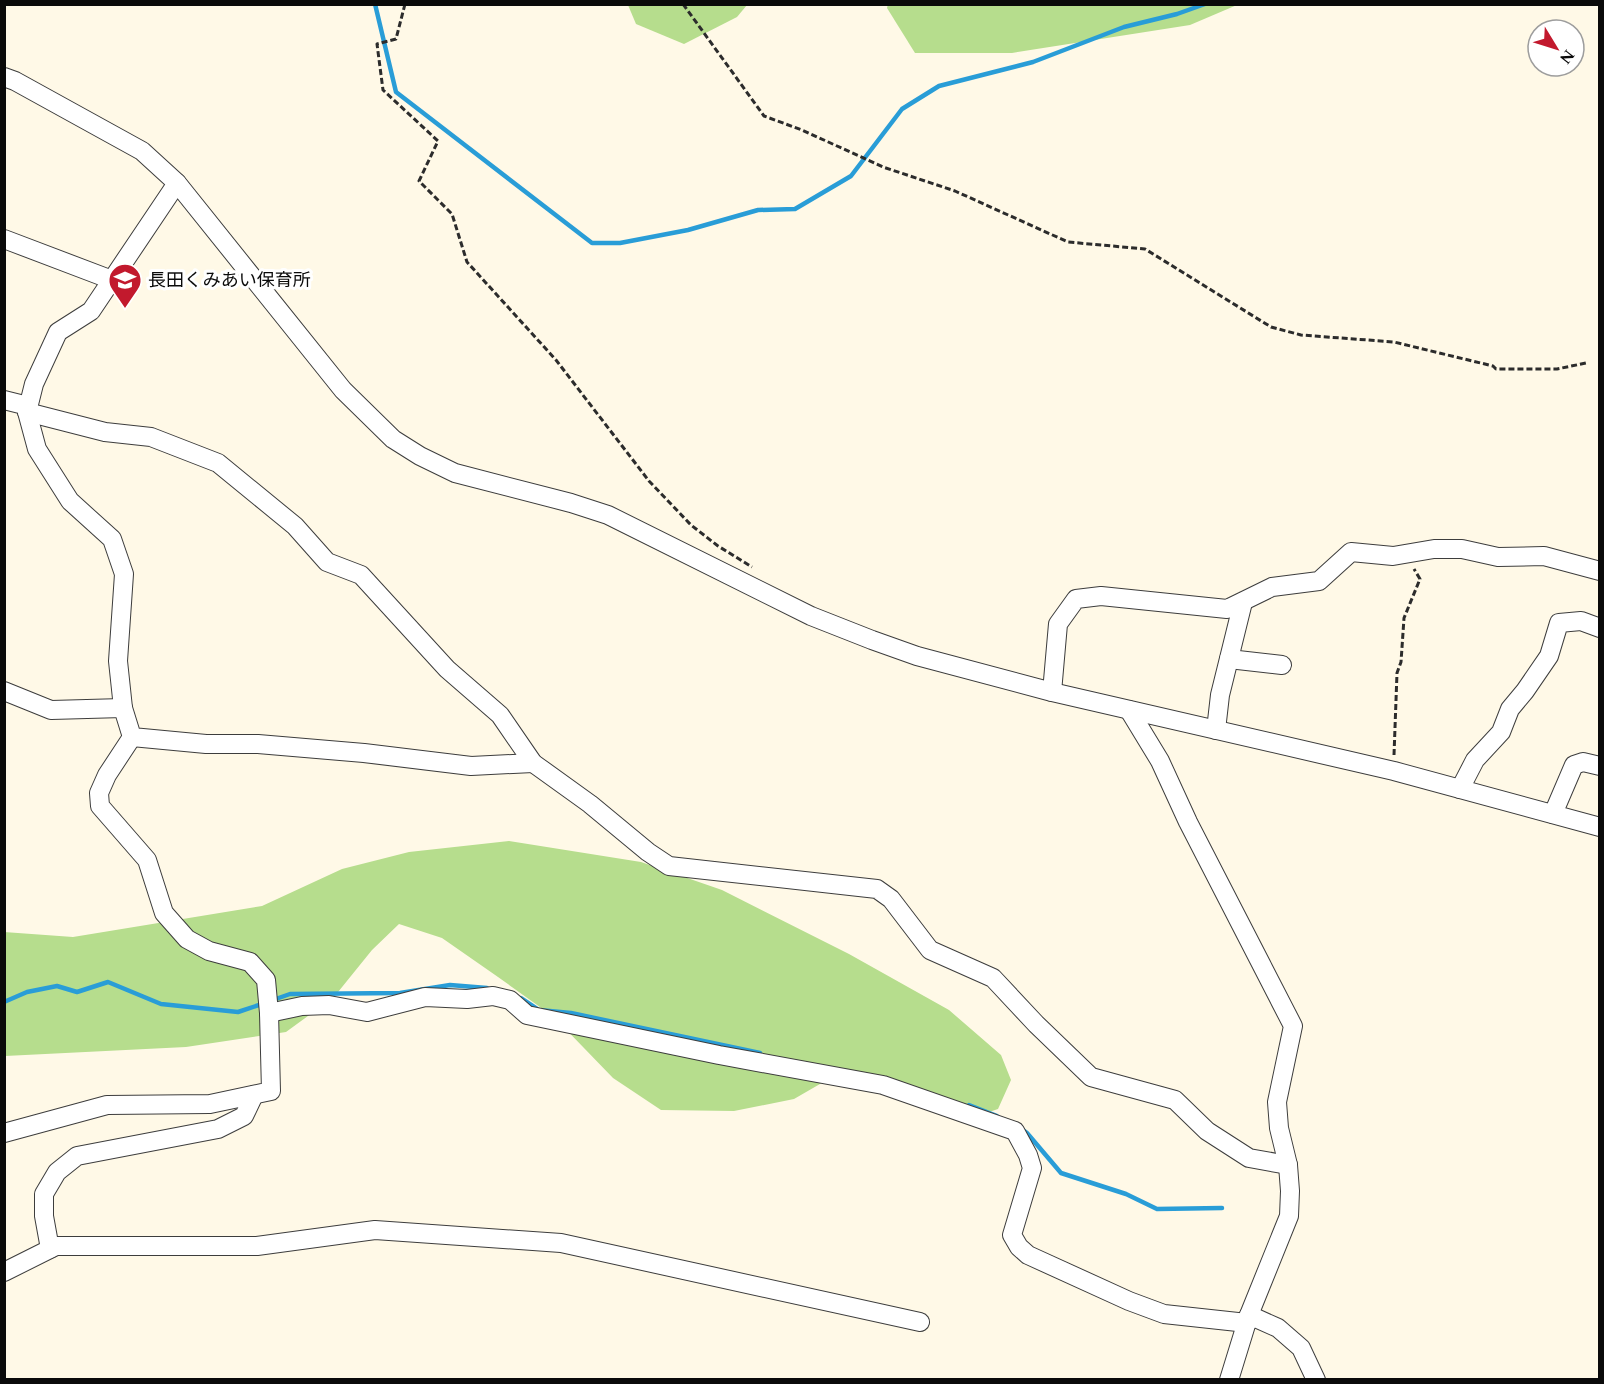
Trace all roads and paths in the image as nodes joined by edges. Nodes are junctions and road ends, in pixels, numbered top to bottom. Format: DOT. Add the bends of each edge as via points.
graph roads {
  1 [pos="405,4"];
  2 [pos="683,4"];
  3 [pos="4,77"];
  4 [pos="177,183"];
  5 [pos="4,239"];
  6 [pos="111,280"];
  7 [pos="1586,363"];
  8 [pos="4,400"];
  9 [pos="28,409"];
  10 [pos="1406,555"];
  11 [pos="1599,572"];
  12 [pos="762,592"];
  13 [pos="1243,602"];
  14 [pos="1599,628"];
  15 [pos="1229,659"];
  16 [pos="1282,666"];
  17 [pos="4,691"];
  18 [pos="1052,692"];
  19 [pos="123,708"];
  20 [pos="1129,710"];
  21 [pos="1216,730"];
  22 [pos="132,738"];
  23 [pos="533,763"];
  24 [pos="1599,766"];
  25 [pos="1394,771"];
  26 [pos="1460,789"];
  27 [pos="1553,814"];
  28 [pos="1599,827"];
  29 [pos="269,1011"];
  30 [pos="254,1095"];
  31 [pos="4,1133"];
  32 [pos="1288,1165"];
  33 [pos="50,1249"];
  34 [pos="4,1272"];
  35 [pos="1248,1319"];
  36 [pos="920,1322"];
  37 [pos="1229,1380"];
  38 [pos="1316,1380"];
  1 -- 12 [label="path" via="396,39 377,44 383,90 438,141 419,181 452,214 467,262 556,360 649,481 691,525 756,569"];
  2 -- 7 [label="path" via="764,116 874,163 955,191 1068,242 1145,249 1270,327 1301,335 1394,342 1496,369 1557,369"];
  3 -- 4 [label="street" via="142,151"];
  4 -- 6 [label="street"];
  4 -- 12 [label="street" via="343,390 393,439 455,473 608,515"];
  5 -- 6 [label="street"];
  6 -- 9 [label="street" via="91,311 58,332 34,384"];
  8 -- 9 [label="street"];
  9 -- 19 [label="street" via="37,449 70,501 112,539 124,574 118,660"];
  9 -- 23 [label="street" via="105,432 151,437 218,463 295,526 327,562 361,574 447,669 500,715"];
  10 -- 11 [label="street" via="1462,549 1498,557 1544,556"];
  10 -- 13 [label="street" via="1351,552 1319,581 1272,586"];
  10 -- 25 [label="path" via="1420,579 1404,618 1397,673"];
  12 -- 18 [label="street" via="811,616 916,656"];
  13 -- 15 [label="street"];
  13 -- 18 [label="street" via="1227,609 1101,596 1076,599 1058,624"];
  14 -- 26 [label="street" via="1581,621 1559,623 1549,656 1510,709 1501,732 1475,760"];
  15 -- 16 [label="street"];
  15 -- 21 [label="street"];
  17 -- 19 [label="street" via="51,710"];
  18 -- 20 [label="street"];
  19 -- 22 [label="street"];
  20 -- 21 [label="street"];
  20 -- 32 [label="street" via="1160,761 1293,1026 1277,1102"];
  21 -- 25 [label="street"];
  22 -- 23 [label="street" via="258,744 471,766"];
  22 -- 29 [label="street" via="106,776 99,793 100,806 147,860 164,913 186,939 209,951 250,963 266,980"];
  23 -- 32 [label="street" via="669,866 877,889 891,899 930,950 993,978 1091,1077 1175,1100 1207,1131 1249,1158"];
  24 -- 27 [label="street" via="1583,762 1574,765"];
  25 -- 26 [label="street"];
  26 -- 27 [label="street"];
  27 -- 28 [label="street"];
  29 -- 30 [label="street" via="271,1091"];
  29 -- 35 [label="street" via="329,1005 367,1012 424,997 492,996 510,1000 527,1015 882,1085 1015,1131 1032,1168 1012,1235 1028,1255 1164,1314"];
  30 -- 31 [label="street" via="210,1104 107,1105"];
  30 -- 33 [label="street" via="244,1116 218,1129 77,1156 57,1172 44,1194"];
  32 -- 35 [label="street" via="1289,1216"];
  33 -- 34 [label="street"];
  33 -- 36 [label="street" via="257,1246 375,1230 561,1243"];
  35 -- 37 [label="street"];
  35 -- 38 [label="street" via="1278,1328 1301,1348"];
}
